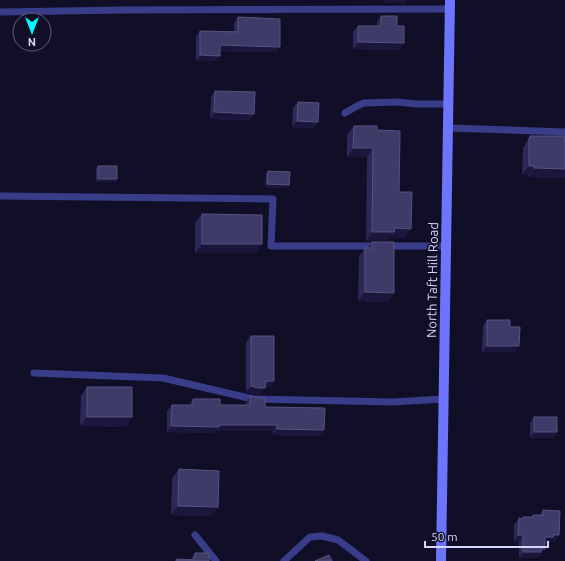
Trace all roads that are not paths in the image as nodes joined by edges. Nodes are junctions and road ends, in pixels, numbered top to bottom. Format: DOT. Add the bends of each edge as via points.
graph roads {
  1 [pos="450,4"];
  2 [pos="0,12"];
  3 [pos="448,104"];
  4 [pos="345,113"];
  5 [pos="448,128"];
  6 [pos="565,132"];
  7 [pos="0,196"];
  8 [pos="446,246"];
  9 [pos="34,373"];
  10 [pos="444,399"];
  11 [pos="195,535"];
  12 [pos="216,561"];
  13 [pos="284,561"];
  14 [pos="366,561"];
  15 [pos="441,561"];
  1 -- 2 [label="lane"];
  1 -- 3 [label="main road, North Taft Hill Road"];
  3 -- 4 [label="lane" via="364,103"];
  3 -- 5 [label="main road, North Taft Hill Road"];
  5 -- 6 [label="lane"];
  5 -- 8 [label="main road, North Taft Hill Road"];
  7 -- 8 [label="lane" via="272,199 271,246"];
  8 -- 10 [label="main road, North Taft Hill Road"];
  9 -- 10 [label="lane" via="163,378 253,399 393,402"];
  10 -- 15 [label="main road, North Taft Hill Road"];
  11 -- 12 [label="lane"];
  13 -- 14 [label="lane" via="310,537 322,536 338,540"];
}
